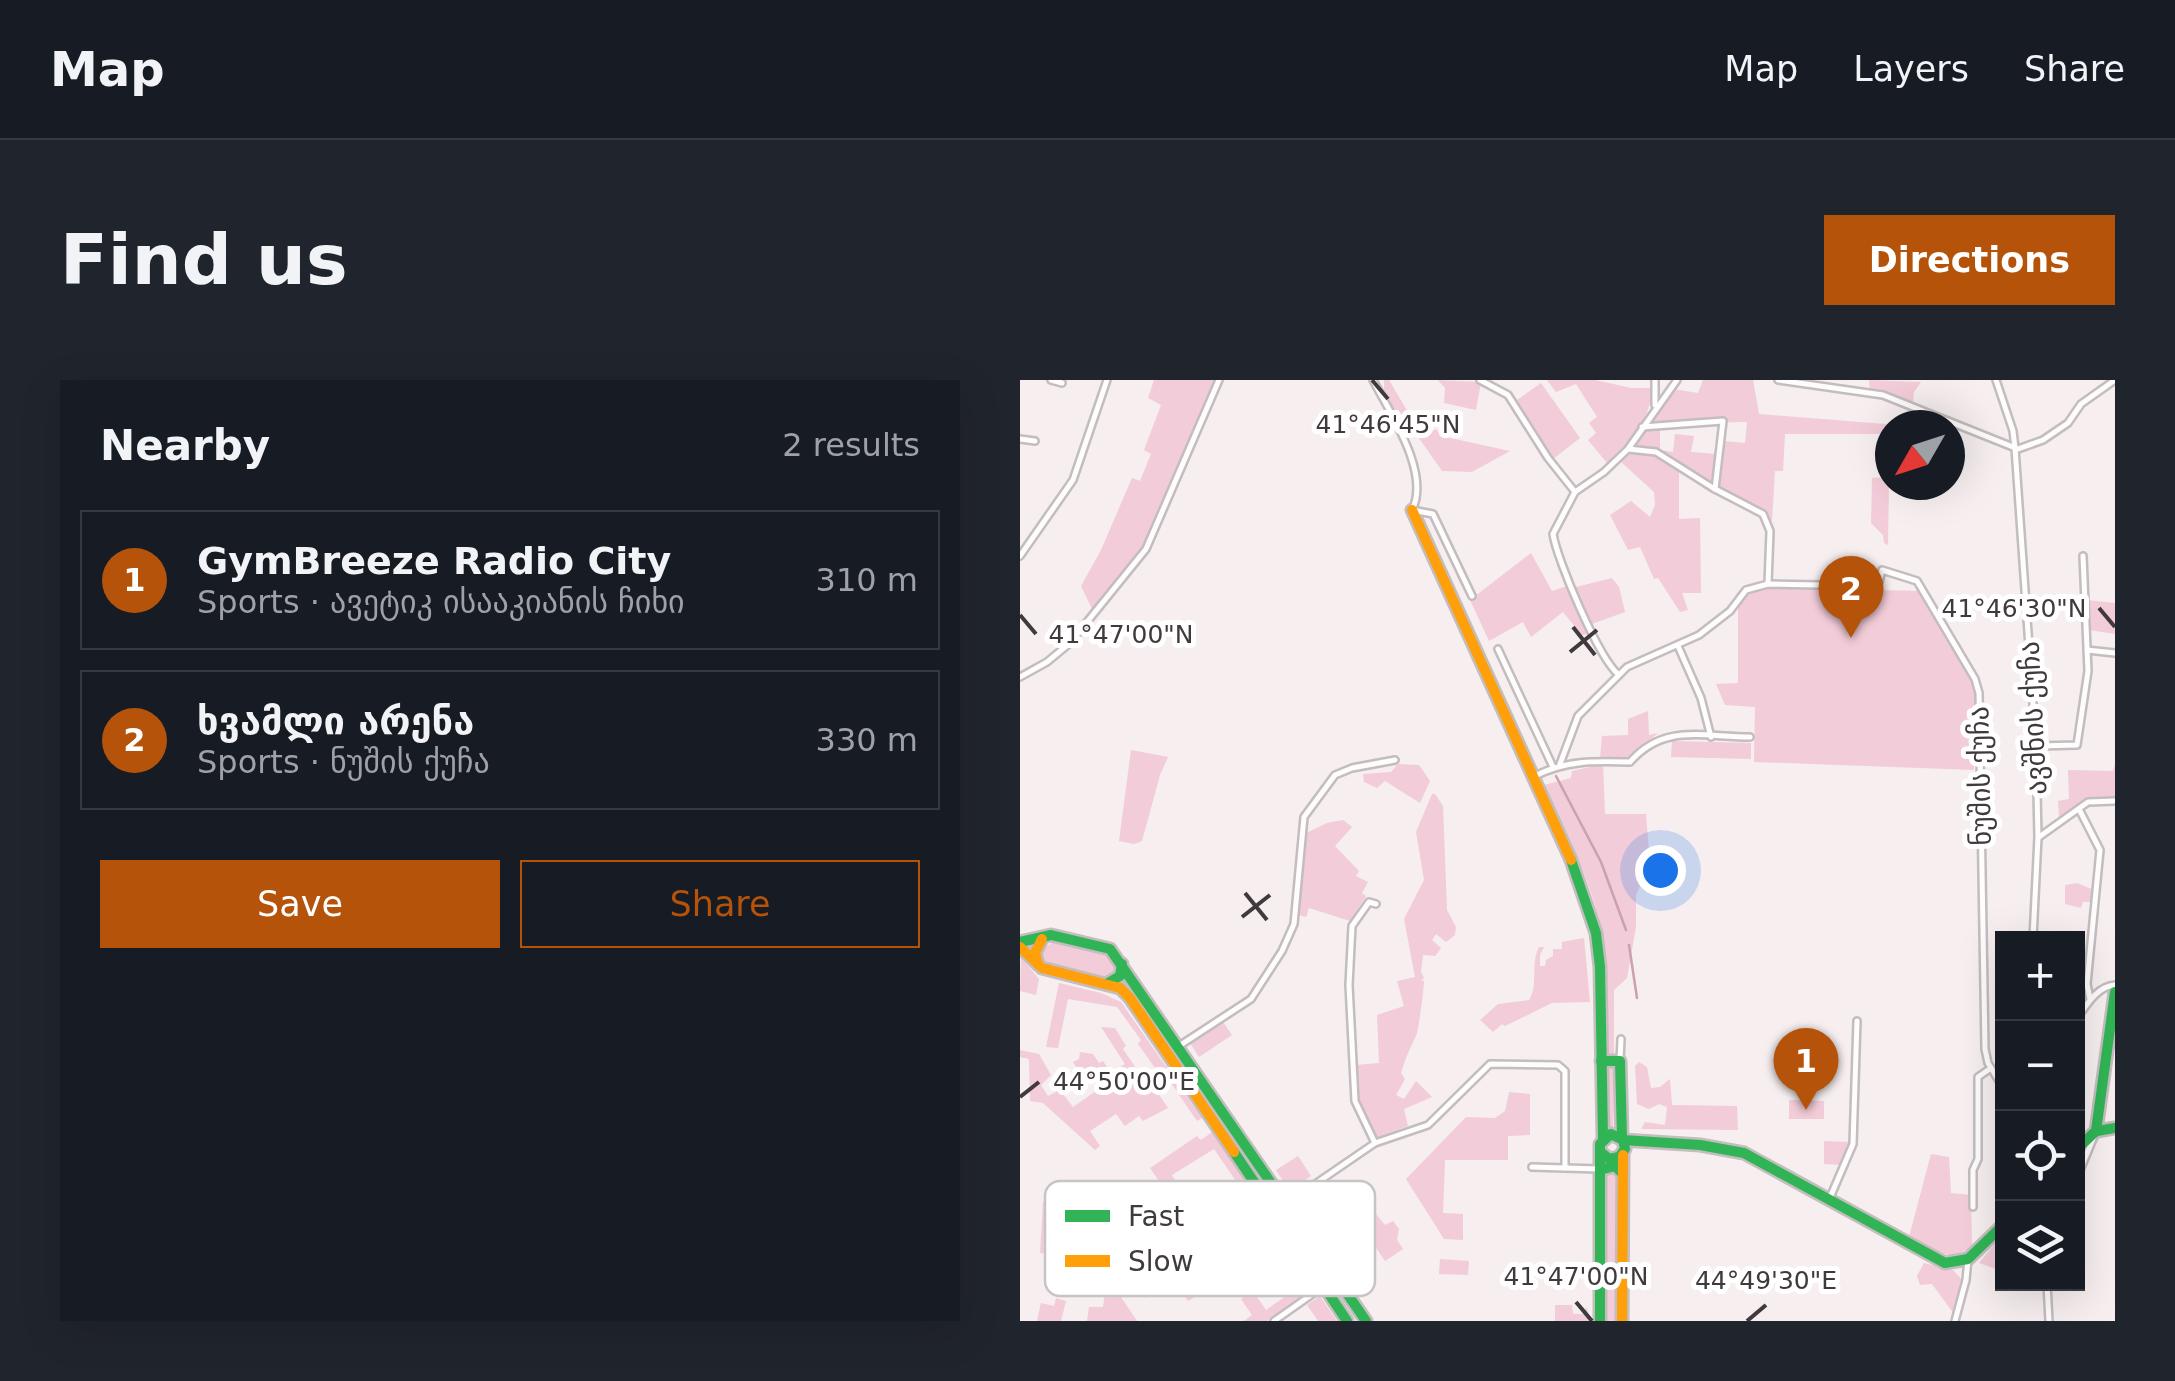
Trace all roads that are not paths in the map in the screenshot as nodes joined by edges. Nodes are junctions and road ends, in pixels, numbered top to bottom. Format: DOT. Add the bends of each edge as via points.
graph roads {
  1 [pos="1051,380"];
  2 [pos="1107,380"];
  3 [pos="1219,380"];
  4 [pos="1480,380"];
  5 [pos="1655,380"];
  6 [pos="1677,380"];
  7 [pos="1778,380"];
  8 [pos="1996,380"];
  9 [pos="2115,380"];
  10 [pos="1376,382"];
  11 [pos="1062,383"];
  12 [pos="1655,408"];
  13 [pos="1642,427"];
  14 [pos="1020,440"];
  15 [pos="1034,441"];
  16 [pos="2015,448"];
  17 [pos="1628,449"];
  18 [pos="1715,489"];
  19 [pos="1574,492"];
  20 [pos="1412,510"];
  21 [pos="1020,556"];
  22 [pos="2082,556"];
  23 [pos="1768,584"];
  24 [pos="1472,596"];
  25 [pos="1678,646"];
  26 [pos="1498,649"];
  27 [pos="2087,650"];
  28 [pos="2115,653"];
  29 [pos="1619,674"];
  30 [pos="1020,677"];
  31 [pos="1711,736"];
  32 [pos="1750,737"];
  33 [pos="2036,746"];
  34 [pos="1395,760"];
  35 [pos="1560,764"];
  36 [pos="1553,767"];
  37 [pos="1535,776"];
  38 [pos="2115,802"];
  39 [pos="2079,809"];
  40 [pos="2038,837"];
  41 [pos="1376,904"];
  42 [pos="2033,931"];
  43 [pos="1051,935"];
  44 [pos="1020,944"];
  45 [pos="1122,964"];
  46 [pos="1042,968"];
  47 [pos="1107,984"];
  48 [pos="1138,986"];
  49 [pos="2115,988"];
  50 [pos="1126,995"];
  51 [pos="2090,999"];
  52 [pos="2085,1006"];
  53 [pos="1858,1021"];
  54 [pos="1170,1034"];
  55 [pos="1621,1039"];
  56 [pos="1160,1042"];
  57 [pos="1179,1046"];
  58 [pos="1620,1061"];
  59 [pos="1601,1062"];
  60 [pos="1991,1068"];
  61 [pos="1995,1075"];
  62 [pos="1223,1112"];
  63 [pos="1212,1119"];
  64 [pos="2115,1128"];
  65 [pos="2096,1131"];
  66 [pos="1603,1138"];
  67 [pos="2085,1141"];
  68 [pos="1374,1144"];
  69 [pos="1623,1146"];
  70 [pos="1602,1153"];
  71 [pos="2085,1158"];
  72 [pos="1532,1168"];
  73 [pos="1565,1168"];
  74 [pos="1600,1170"];
  75 [pos="1622,1174"];
  76 [pos="1253,1181"];
  77 [pos="1270,1181"];
  78 [pos="1320,1181"];
  79 [pos="1829,1200"];
  80 [pos="1973,1207"];
  81 [pos="1995,1233"];
  82 [pos="1600,1257"];
  83 [pos="1622,1258"];
  84 [pos="1968,1259"];
  85 [pos="2047,1291"];
  86 [pos="1310,1296"];
  87 [pos="1331,1296"];
  88 [pos="1349,1296"];
  89 [pos="1274,1321"];
  90 [pos="1347,1321"];
  91 [pos="1366,1321"];
  92 [pos="1600,1321"];
  93 [pos="1622,1321"];
  94 [pos="1955,1321"];
  95 [pos="2049,1321"];
  1 -- 11 [label="street"];
  2 -- 21 [label="street" via="1073,480"];
  3 -- 30 [label="street" via="1146,549 1070,642"];
  4 -- 19 [label="street" via="1508,395"];
  5 -- 12 [label="street"];
  6 -- 12 [label="street"];
  7 -- 16 [label="street" via="1896,399"];
  8 -- 16 [label="street, ავშნის ქუჩა"];
  9 -- 16 [label="street" via="2046,438"];
  10 -- 20 [label="street" via="1410,454 1417,500"];
  12 -- 13 [label="street"];
  13 -- 17 [label="street"];
  13 -- 18 [label="street" via="1723,421"];
  14 -- 15 [label="street"];
  16 -- 33 [label="street, ავშნის ქუჩა"];
  17 -- 18 [label="street" via="1656,452"];
  17 -- 19 [label="street"];
  18 -- 23 [label="street" via="1768,522"];
  19 -- 29 [label="street" via="1553,538 1595,639"];
  20 -- 24 [label="street" via="1433,514"];
  20 -- 37 [label="street"];
  22 -- 27 [label="street"];
  23 -- 25 [label="street" via="1746,590 1730,611"];
  23 -- 60 [label="street, ნუშის ქუჩა" via="1874,586 1882,570 1912,578 1975,679"];
  25 -- 29 [label="street"];
  25 -- 31 [label="street"];
  26 -- 36 [label="street"];
  27 -- 28 [label="street"];
  27 -- 33 [label="street" via="2077,745"];
  29 -- 35 [label="street" via="1578,716"];
  31 -- 32 [label="street"];
  31 -- 35 [label="street" via="1666,735 1630,762"];
  33 -- 40 [label="street, ავშნის ქუჩა"];
  34 -- 57 [label="street" via="1336,775 1304,817 1294,924 1282,951 1251,999"];
  35 -- 36 [label="street"];
  36 -- 37 [label="street"];
  37 -- 59 [label="street" via="1596,933"];
  38 -- 39 [label="street" via="2088,802"];
  39 -- 40 [label="street"];
  39 -- 51 [label="street" via="2100,850"];
  40 -- 42 [label="street, ავშნის ქუჩა"];
  41 -- 68 [label="street" via="1369,902 1354,920 1349,952 1355,1101"];
  43 -- 44 [label="street"];
  43 -- 45 [label="street" via="1108,947"];
  43 -- 46 [label="street" via="1034,953"];
  44 -- 46 [label="street"];
  45 -- 47 [label="street" via="1120,976"];
  45 -- 48 [label="street"];
  46 -- 47 [label="street"];
  47 -- 50 [label="street"];
  48 -- 50 [label="street"];
  48 -- 54 [label="street"];
  49 -- 51 [label="street" via="2107,986"];
  49 -- 65 [label="street"];
  50 -- 56 [label="street"];
  51 -- 52 [label="street"];
  53 -- 79 [label="street" via="1853,1144"];
  54 -- 56 [label="street"];
  54 -- 57 [label="street"];
  55 -- 58 [label="street"];
  56 -- 63 [label="street"];
  57 -- 62 [label="street"];
  58 -- 59 [label="street"];
  58 -- 69 [label="street"];
  59 -- 66 [label="street"];
  60 -- 61 [label="street, ნუშის ქუჩა"];
  60 -- 80 [label="street" via="1978,1077"];
  62 -- 63 [label="street"];
  62 -- 77 [label="street"];
  63 -- 76 [label="street"];
  64 -- 65 [label="street"];
  65 -- 67 [label="street"];
  65 -- 71 [label="street"];
  66 -- 69 [label="street" via="1611,1134"];
  66 -- 70 [label="street"];
  68 -- 73 [label="street" via="1428,1125 1490,1064 1558,1064 1566,1070"];
  68 -- 78 [label="street"];
  69 -- 70 [label="street" via="1610,1159"];
  69 -- 75 [label="street"];
  69 -- 79 [label="street" via="1735,1150"];
  70 -- 74 [label="street"];
  72 -- 73 [label="street"];
  73 -- 74 [label="street"];
  74 -- 75 [label="street" via="1615,1166"];
  74 -- 82 [label="street"];
  75 -- 83 [label="street"];
  79 -- 84 [label="street" via="1936,1260"];
  81 -- 84 [label="street"];
  82 -- 83 [label="street"];
  82 -- 92 [label="street"];
  83 -- 93 [label="street"];
  84 -- 94 [label="street"];
  85 -- 95 [label="street"];
  86 -- 89 [label="street"];
  87 -- 90 [label="street"];
  88 -- 91 [label="street"];
}
